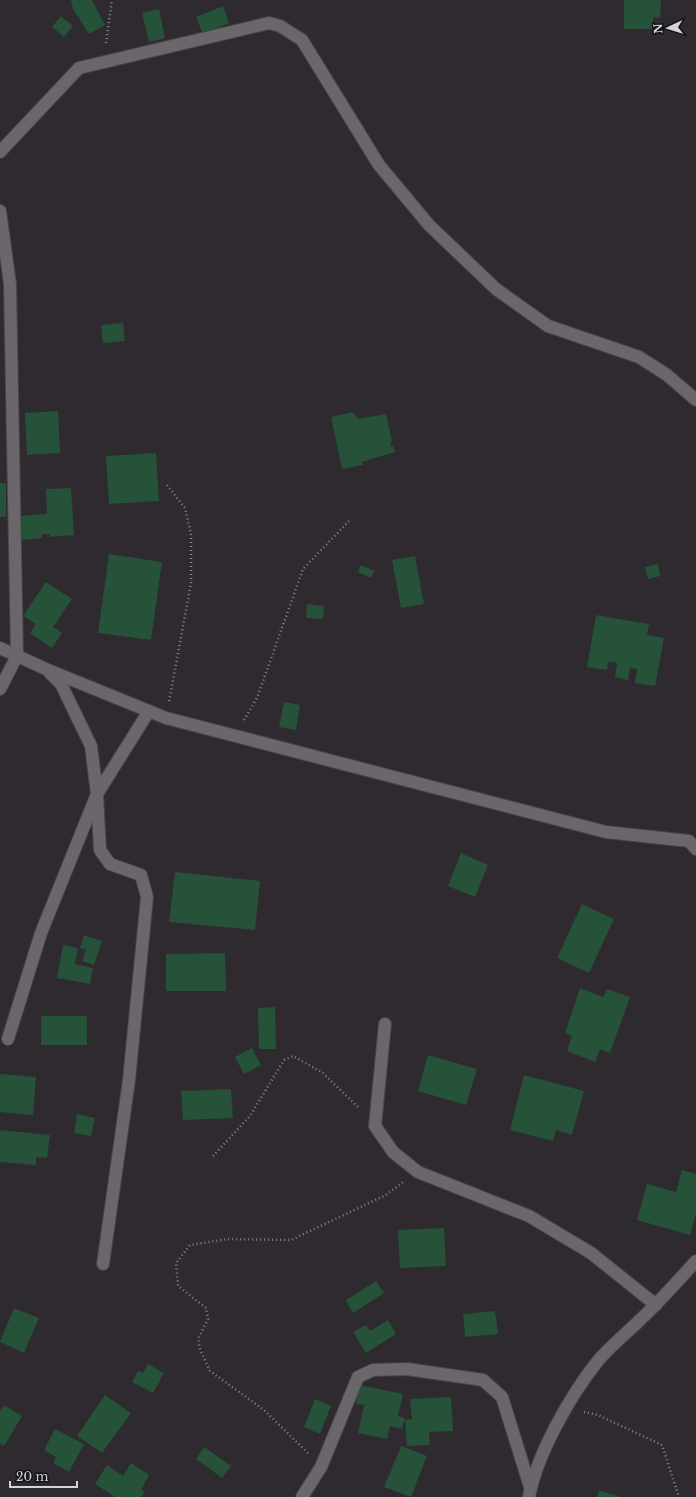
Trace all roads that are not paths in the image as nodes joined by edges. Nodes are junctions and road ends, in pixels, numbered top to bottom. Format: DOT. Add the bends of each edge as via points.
graph roads {
  1 [pos="0,152"];
  2 [pos="0,211"];
  3 [pos="696,400"];
  4 [pos="0,648"];
  5 [pos="18,656"];
  6 [pos="48,670"];
  7 [pos="0,690"];
  8 [pos="149,711"];
  9 [pos="97,794"];
  10 [pos="694,844"];
  11 [pos="385,1024"];
  12 [pos="8,1039"];
  13 [pos="696,1261"];
  14 [pos="103,1264"];
  15 [pos="656,1305"];
  16 [pos="530,1492"];
  17 [pos="302,1497"];
  1 -- 3 [label="street" via="79,68 269,23 280,26 302,40 379,164 429,225 496,289 548,326 639,357 667,375"];
  2 -- 5 [label="street" via="10,284"];
  4 -- 5 [label="street"];
  5 -- 6 [label="street"];
  5 -- 7 [label="street"];
  6 -- 8 [label="street"];
  6 -- 9 [label="street" via="61,684 91,746"];
  8 -- 9 [label="street"];
  8 -- 10 [label="street" via="166,718 606,832"];
  9 -- 12 [label="street" via="41,933"];
  9 -- 14 [label="street" via="100,850 110,864 141,875 147,897 128,1080"];
  11 -- 15 [label="street" via="375,1126 393,1152 418,1172 530,1216 591,1253"];
  13 -- 15 [label="street"];
  15 -- 16 [label="street" via="598,1361 566,1408 543,1452"];
  16 -- 17 [label="street" via="502,1397 483,1380 407,1369 373,1370 358,1377 321,1466"];
}
